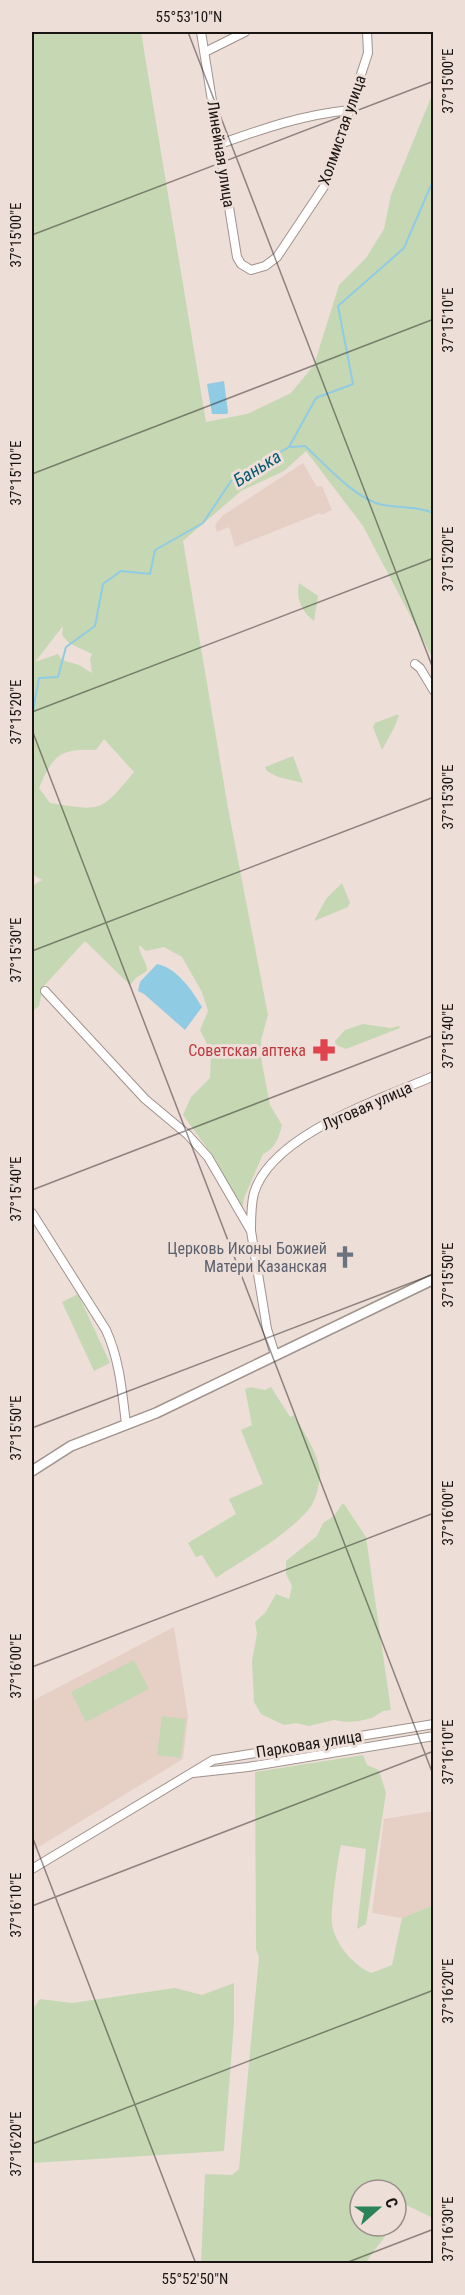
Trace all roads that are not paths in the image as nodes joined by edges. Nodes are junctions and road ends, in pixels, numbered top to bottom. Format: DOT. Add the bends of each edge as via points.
graph roads {
  1 [pos="201,32"];
  2 [pos="244,32"];
  3 [pos="367,32"];
  4 [pos="205,52"];
  5 [pos="350,110"];
  6 [pos="220,144"];
  7 [pos="251,270"];
  8 [pos="415,664"];
  9 [pos="434,691"];
  10 [pos="45,991"];
  11 [pos="434,1076"];
  12 [pos="32,1213"];
  13 [pos="251,1232"];
  14 [pos="434,1279"];
  15 [pos="275,1355"];
  16 [pos="126,1424"];
  17 [pos="32,1471"];
  18 [pos="434,1724"];
  19 [pos="434,1736"];
  20 [pos="188,1774"];
  21 [pos="32,1869"];
  1 -- 4 [label="street, Линейная улица"];
  2 -- 4 [label="street"];
  3 -- 5 [label="street, Холмистая улица" via="368,53"];
  4 -- 6 [label="street, Линейная улица"];
  5 -- 6 [label="street" via="296,118"];
  5 -- 7 [label="street, Холмистая улица" via="324,185 305,218 277,257"];
  6 -- 7 [label="street, Линейная улица" via="237,257 240,264"];
  8 -- 9 [label="street"];
  10 -- 13 [label="street" via="145,1100 195,1142"];
  11 -- 13 [label="street, Луговая улица" via="320,1127 279,1156 255,1191"];
  12 -- 16 [label="street" via="106,1330 115,1351"];
  13 -- 15 [label="street"];
  14 -- 15 [label="street"];
  15 -- 16 [label="street"];
  16 -- 17 [label="street" via="71,1446"];
  18 -- 20 [label="street, Парковая улица" via="213,1760"];
  19 -- 20 [label="street, Парковая улица"];
  20 -- 21 [label="street, Парковая улица"];
}
